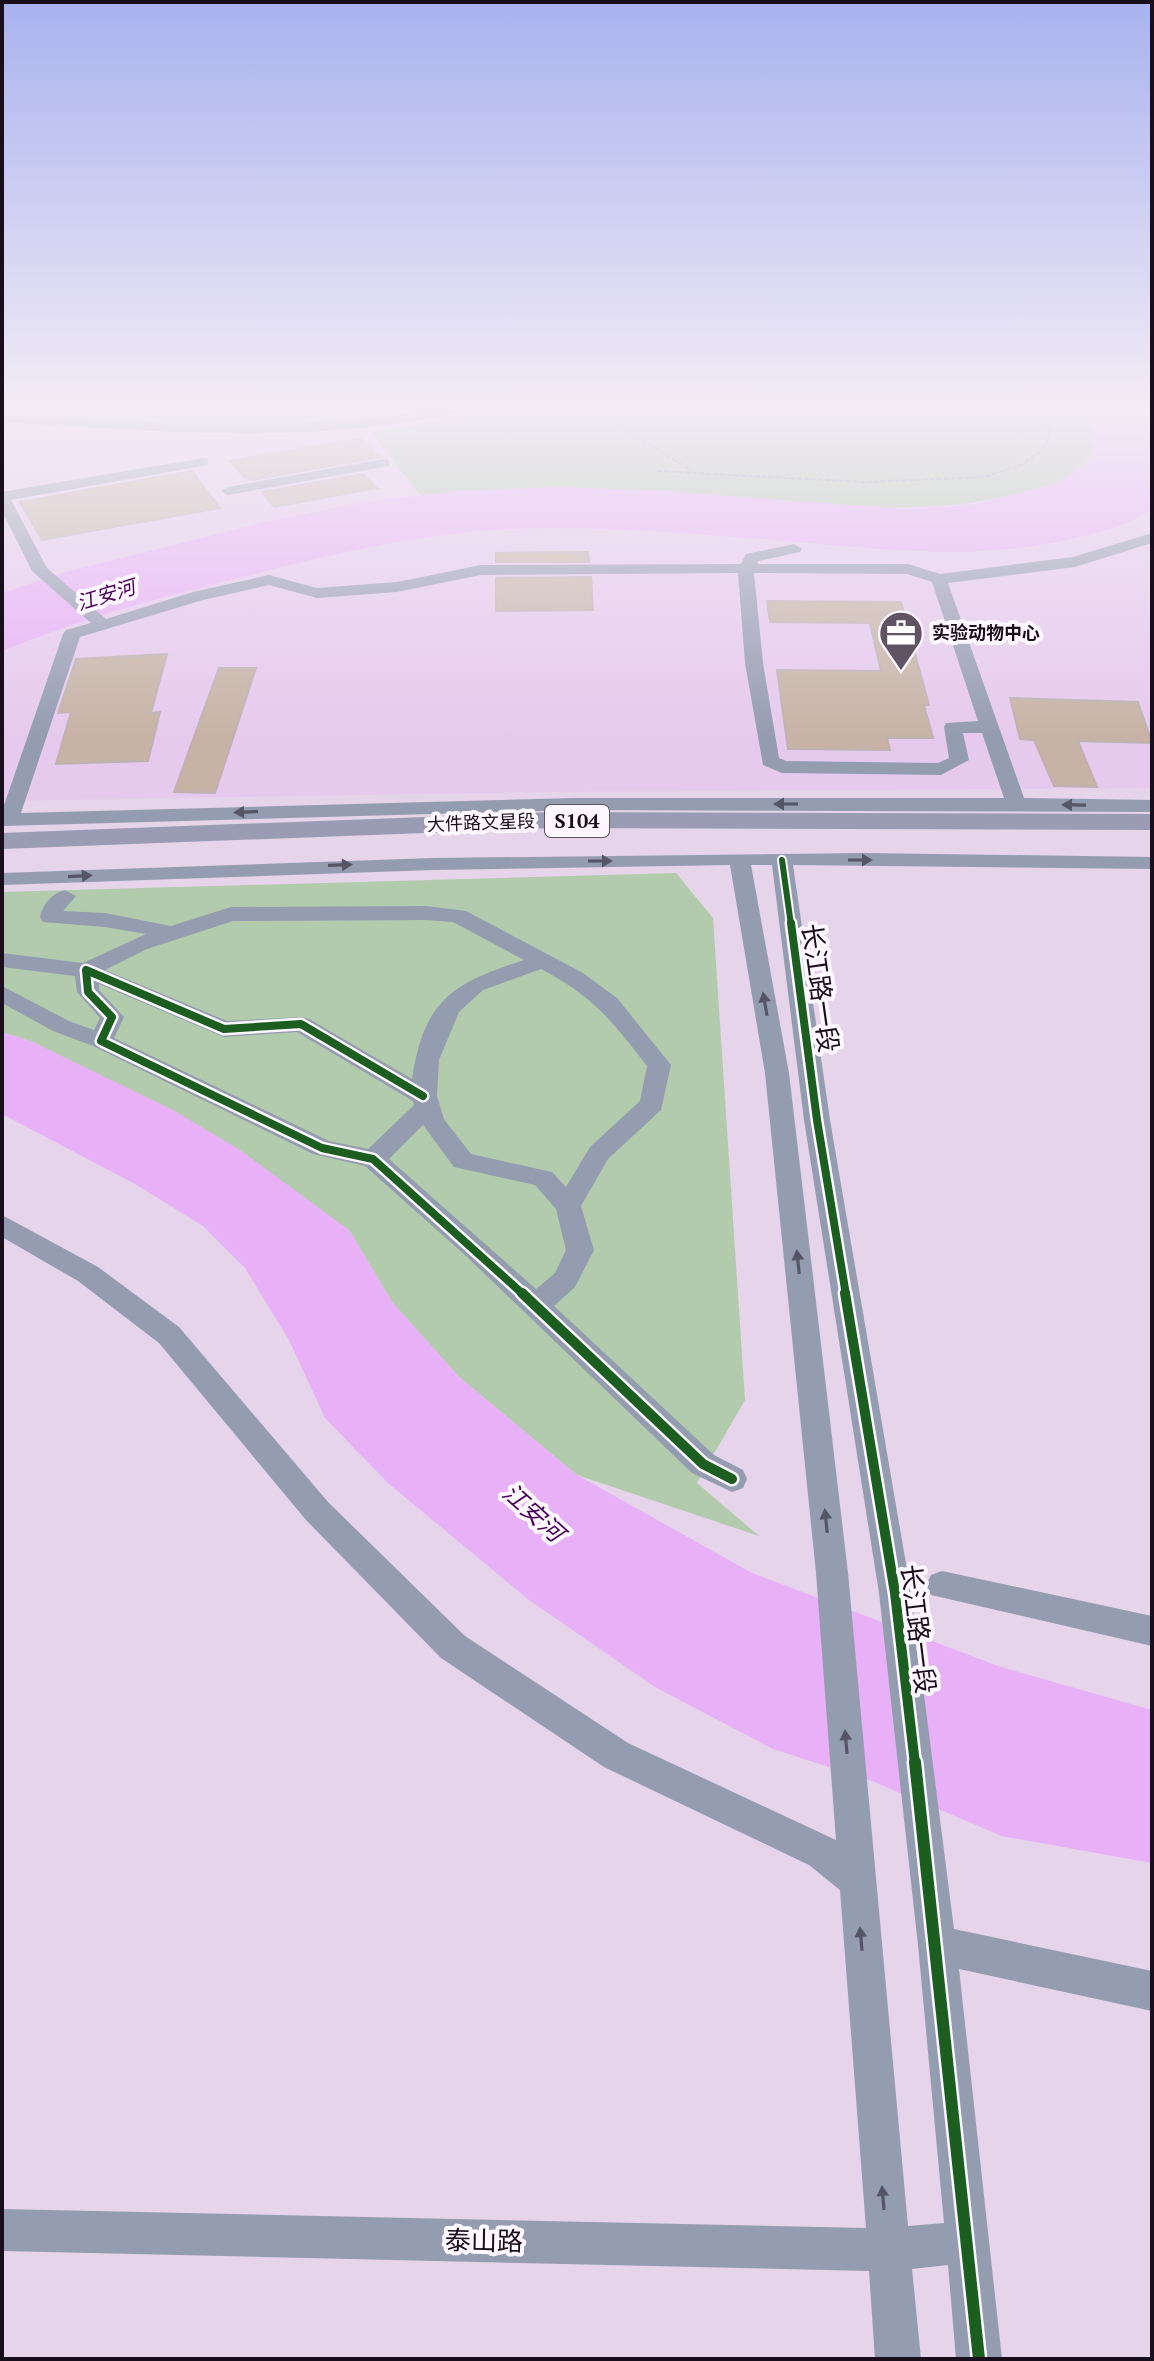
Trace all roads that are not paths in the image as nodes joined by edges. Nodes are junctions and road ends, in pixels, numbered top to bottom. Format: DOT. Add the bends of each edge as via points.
graph roads {
  1 [pos="12,516"];
  2 [pos="1152,538"];
  3 [pos="794,549"];
  4 [pos="746,569"];
  5 [pos="939,579"];
  6 [pos="103,625"];
  7 [pos="989,727"];
  8 [pos="1016,804"];
  9 [pos="1152,806"];
  10 [pos="1152,822"];
  11 [pos="4,827"];
  12 [pos="1152,843"];
  13 [pos="2,860"];
  14 [pos="740,860"];
  15 [pos="782,860"];
  16 [pos="1152,863"];
  17 [pos="2,879"];
  18 [pos="65,896"];
  19 [pos="170,933"];
  20 [pos="2,960"];
  21 [pos="539,962"];
  22 [pos="86,970"];
  23 [pos="2,993"];
  24 [pos="101,1041"];
  25 [pos="425,1102"];
  26 [pos="373,1159"];
  27 [pos="568,1206"];
  28 [pos="2,1225"];
  29 [pos="536,1306"];
  30 [pos="732,1479"];
  31 [pos="942,1585"];
  32 [pos="1152,1631"];
  33 [pos="856,1879"];
  34 [pos="937,1945"];
  35 [pos="1152,1991"];
  36 [pos="2,2230"];
  37 [pos="965,2242"];
  38 [pos="887,2250"];
  39 [pos="898,2359"];
  40 [pos="979,2359"];
  1 -- 6 [label="street" via="40,571"];
  2 -- 5 [label="street" via="1075,562"];
  3 -- 4 [label="street" via="752,557"];
  4 -- 5 [label="street" via="908,569"];
  4 -- 6 [label="street" via="481,570 397,587 317,593 269,580"];
  4 -- 7 [label="street" via="770,761 782,767 941,769 959,760 953,727"];
  5 -- 7 [label="street"];
  6 -- 11 [label="street" via="72,634"];
  7 -- 8 [label="street"];
  9 -- 8 [label="street, one-way"];
  8 -- 11 [label="street, one-way" via="383,807"];
  10 -- 11 [label="main road, 大件路文星段 / S104" via="554,820"];
  12 -- 13 [label="main road, 大件路文星段 / S104" via="555,841"];
  14 -- 15 [label="street"];
  17 -- 14 [label="street, one-way" via="402,862"];
  33 -- 14 [label="street, one-way" via="834,1598 777,1073"];
  15 -- 16 [label="street, one-way"];
  15 -- 34 [label="street, 长江路一段" via="820,1136 895,1593"];
  18 -- 19 [label="street" via="51,917 105,920"];
  19 -- 21 [label="street" via="231,914 426,913 458,916"];
  19 -- 22 [label="street"];
  20 -- 22 [label="street"];
  21 -- 25 [label="street" via="473,986 446,1011 431,1041"];
  21 -- 27 [label="street" via="575,978 609,1003 659,1065 652,1104 599,1153"];
  22 -- 24 [label="street" via="88,992 112,1017"];
  22 -- 25 [label="street" via="224,1029 301,1024"];
  23 -- 24 [label="street"];
  24 -- 26 [label="street" via="322,1148"];
  25 -- 26 [label="street"];
  25 -- 27 [label="street" via="463,1161 543,1178"];
  26 -- 29 [label="street"];
  27 -- 29 [label="street" via="580,1250 565,1280"];
  28 -- 33 [label="street" via="88,1274 169,1335 317,1511 453,1647 616,1755 822,1852"];
  29 -- 30 [label="street" via="703,1464"];
  31 -- 32 [label="street"];
  38 -- 33 [label="street, one-way"];
  34 -- 35 [label="street"];
  34 -- 37 [label="street, 长江路一段"];
  36 -- 38 [label="street, 泰山路"];
  37 -- 38 [label="street, 泰山路"];
  37 -- 40 [label="street, 长江路一段"];
  38 -- 39 [label="street"];
}
